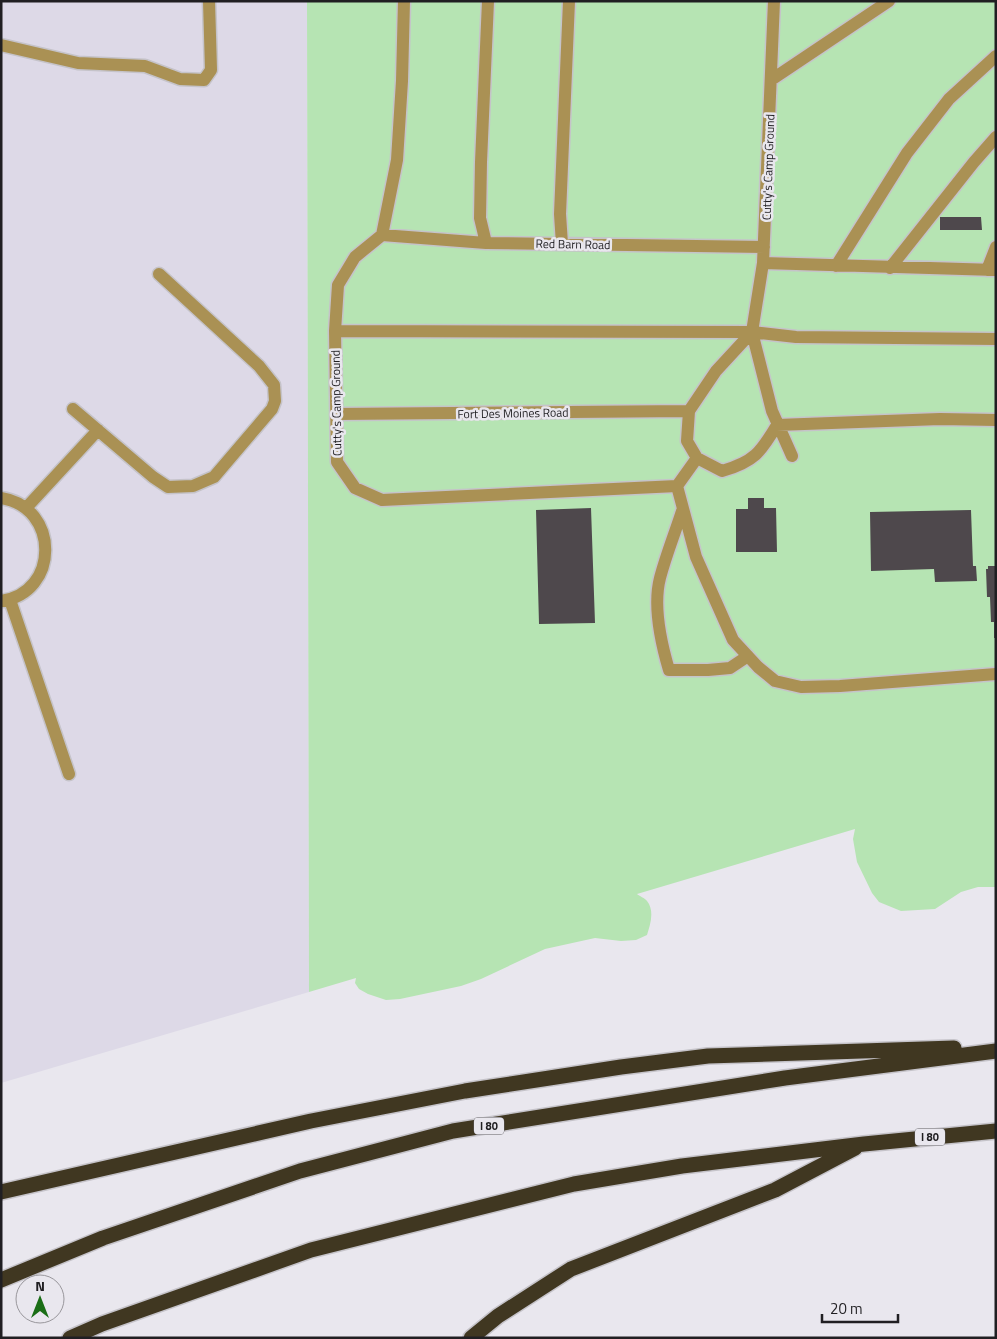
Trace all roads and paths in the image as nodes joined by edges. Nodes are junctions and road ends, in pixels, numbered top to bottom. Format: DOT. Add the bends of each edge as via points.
graph roads {
  1 [pos="209,1"];
  2 [pos="404,1"];
  3 [pos="488,1"];
  4 [pos="569,1"];
  5 [pos="774,1"];
  6 [pos="889,1"];
  7 [pos="1,45"];
  8 [pos="996,56"];
  9 [pos="771,80"];
  10 [pos="996,137"];
  11 [pos="382,235"];
  12 [pos="486,243"];
  13 [pos="562,244"];
  14 [pos="764,247"];
  15 [pos="996,247"];
  16 [pos="764,263"];
  17 [pos="836,266"];
  18 [pos="890,268"];
  19 [pos="991,270"];
  20 [pos="159,274"];
  21 [pos="335,331"];
  22 [pos="752,332"];
  23 [pos="996,339"];
  24 [pos="73,409"];
  25 [pos="689,411"];
  26 [pos="336,414"];
  27 [pos="996,420"];
  28 [pos="777,425"];
  29 [pos="98,430"];
  30 [pos="792,456"];
  31 [pos="697,458"];
  32 [pos="677,486"];
  33 [pos="1,498"];
  34 [pos="26,508"];
  35 [pos="682,511"];
  36 [pos="5,601"];
  37 [pos="748,656"];
  38 [pos="996,674"];
  39 [pos="980,676"];
  40 [pos="996,683"];
  41 [pos="69,774"];
  42 [pos="996,1046"];
  43 [pos="996,1051"];
  44 [pos="996,1131"];
  45 [pos="864,1144"];
  46 [pos="1,1192"];
  47 [pos="1,1280"];
  48 [pos="70,1338"];
  49 [pos="470,1338"];
  1 -- 7 [label="street" via="211,70 204,80 180,79 145,66 78,63"];
  2 -- 11 [label="street" via="397,160"];
  3 -- 12 [label="street" via="480,162 480,218"];
  4 -- 13 [label="street" via="560,214"];
  5 -- 9 [label="street, Cutty's Camp Ground"];
  6 -- 9 [label="street"];
  8 -- 17 [label="street" via="949,99 907,153"];
  9 -- 14 [label="street, Cutty's Camp Ground"];
  10 -- 18 [label="street"];
  11 -- 12 [label="street, Red Barn Road"];
  11 -- 21 [label="street, Cutty's Camp Ground" via="355,257 338,285"];
  12 -- 13 [label="street, Red Barn Road"];
  13 -- 14 [label="street, Red Barn Road"];
  14 -- 16 [label="street, Cutty's Camp Ground"];
  15 -- 19 [label="street"];
  16 -- 17 [label="street"];
  16 -- 22 [label="street, Cutty's Camp Ground"];
  17 -- 18 [label="street"];
  18 -- 19 [label="street"];
  20 -- 29 [label="street" via="259,366 274,385 276,401 214,477 193,486 168,487"];
  21 -- 22 [label="street"];
  21 -- 26 [label="street, Cutty's Camp Ground"];
  22 -- 23 [label="street" via="796,337"];
  22 -- 25 [label="street" via="716,371"];
  22 -- 28 [label="street, Cutty's Camp Ground"];
  24 -- 29 [label="street"];
  25 -- 26 [label="street, Fort Des Moines Road"];
  25 -- 31 [label="street" via="687,441"];
  26 -- 32 [label="street, Cutty's Camp Ground" via="337,462 355,488 382,500"];
  27 -- 28 [label="street"];
  28 -- 30 [label="street, Cutty's Camp Ground"];
  28 -- 31 [label="street" via="762,450 740,466 722,471"];
  29 -- 34 [label="street"];
  31 -- 32 [label="street"];
  32 -- 35 [label="street"];
  33 -- 34 [label="street"];
  34 -- 36 [label="street" via="42,531 45,559 33,584 22,594"];
  35 -- 37 [label="street" via="714,601 733,640"];
  35 -- 37 [label="street" via="660,580 658,616 662,649 669,670 730,668"];
  36 -- 41 [label="street"];
  37 -- 39 [label="street" via="775,681 801,687"];
  38 -- 39 [label="street"];
  39 -- 40 [label="street"];
  42 -- 46 [label="highway" via="708,1056 621,1067 465,1091 311,1121"];
  43 -- 47 [label="highway, I 80" via="785,1078 454,1131 300,1171 103,1238"];
  44 -- 45 [label="highway, I 80"];
  45 -- 48 [label="highway, I 80" via="682,1166 574,1184 311,1250"];
  45 -- 49 [label="highway" via="775,1190 571,1269"];
}
